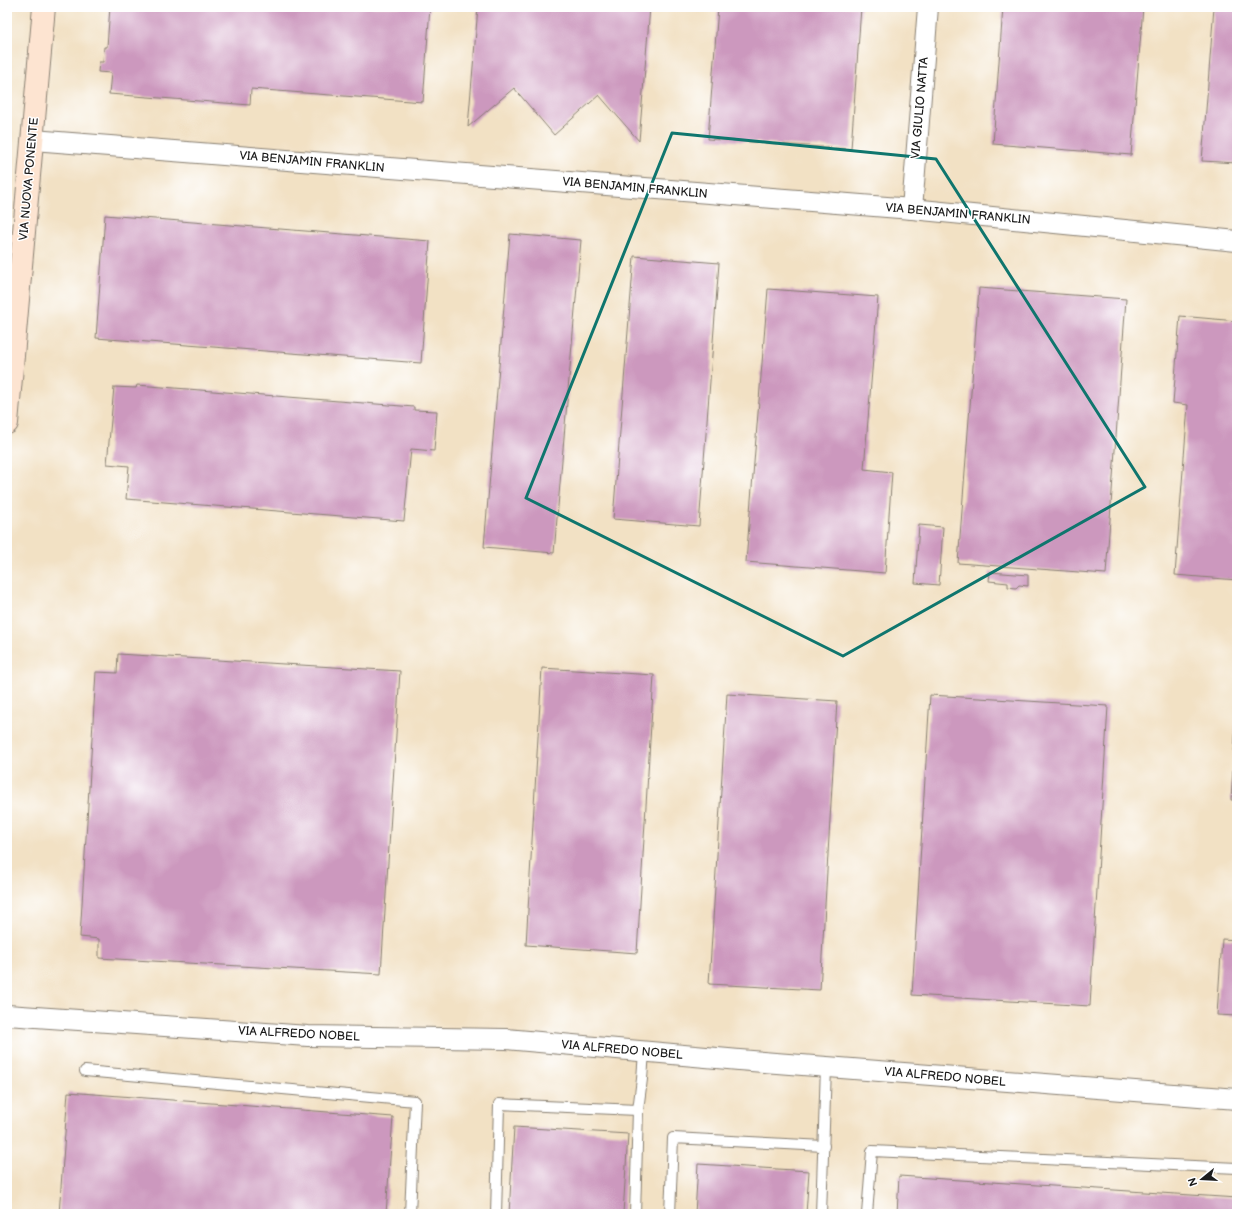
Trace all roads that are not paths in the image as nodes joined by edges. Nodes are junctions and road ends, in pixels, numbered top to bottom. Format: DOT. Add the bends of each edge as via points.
graph roads {
  1 [pos="44,7"];
  2 [pos="928,7"];
  3 [pos="33,140"];
  4 [pos="912,209"];
  5 [pos="1237,241"];
  6 [pos="7,423"];
  7 [pos="7,1015"];
  8 [pos="644,1052"];
  9 [pos="826,1067"];
  10 [pos="85,1071"];
  11 [pos="1237,1099"];
  12 [pos="638,1110"];
  13 [pos="824,1146"];
  14 [pos="1237,1168"];
  15 [pos="410,1214"];
  16 [pos="496,1214"];
  17 [pos="635,1214"];
  18 [pos="670,1214"];
  19 [pos="821,1214"];
  20 [pos="868,1214"];
  1 -- 3 [label="street, VIA NUOVA PONENTE"];
  2 -- 4 [label="street, VIA GIULIO NATTA"];
  3 -- 4 [label="street, VIA BENJAMIN FRANKLIN"];
  3 -- 6 [label="street, VIA NUOVA PONENTE"];
  4 -- 5 [label="street, VIA BENJAMIN FRANKLIN"];
  7 -- 8 [label="street, VIA ALFREDO NOBEL" via="308,1036 506,1039"];
  8 -- 9 [label="street, VIA ALFREDO NOBEL"];
  8 -- 12 [label="lane"];
  9 -- 11 [label="street, VIA ALFREDO NOBEL"];
  9 -- 13 [label="lane"];
  10 -- 15 [label="lane" via="415,1101"];
  12 -- 16 [label="lane" via="499,1104"];
  12 -- 17 [label="lane"];
  13 -- 18 [label="lane" via="673,1138"];
  13 -- 19 [label="lane"];
  14 -- 20 [label="lane" via="872,1151"];
}
